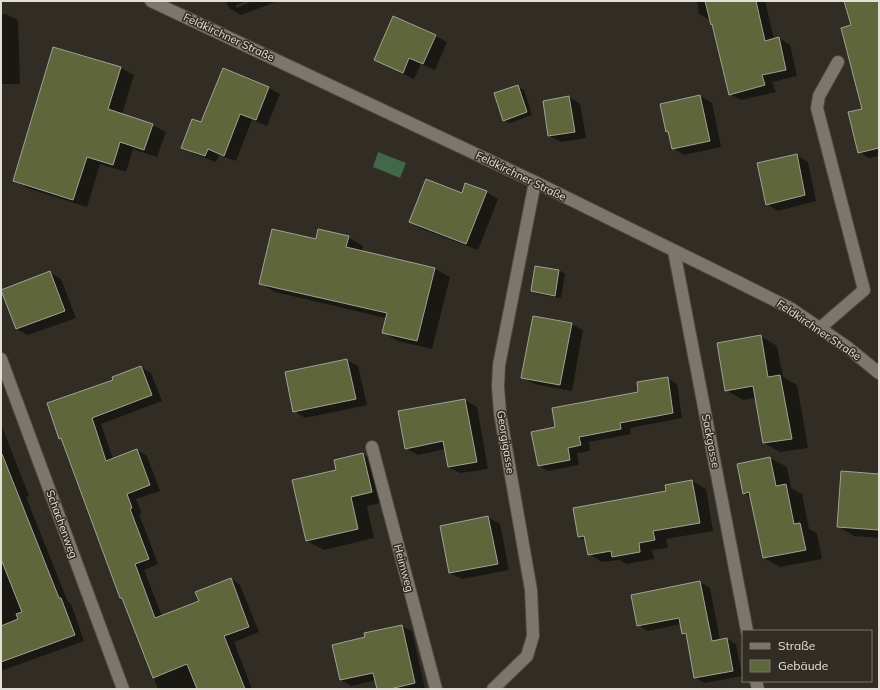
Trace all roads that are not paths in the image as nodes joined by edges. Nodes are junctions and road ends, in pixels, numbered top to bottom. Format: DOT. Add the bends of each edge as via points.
graph roads {
  1 [pos="151,1"];
  2 [pos="838,62"];
  3 [pos="535,182"];
  4 [pos="674,251"];
  5 [pos="820,328"];
  6 [pos="1,359"];
  7 [pos="879,372"];
  8 [pos="372,447"];
  9 [pos="747,630"];
  10 [pos="123,689"];
  11 [pos="436,689"];
  12 [pos="493,689"];
  1 -- 3 [label="street, Feldkirchner Straße"];
  2 -- 5 [label="street" via="819,96 817,108 864,290"];
  3 -- 4 [label="street, Feldkirchner Straße"];
  3 -- 12 [label="street, Georgigasse" via="499,365 498,387 500,413 531,590 533,636 527,656"];
  4 -- 5 [label="street, Feldkirchner Straße" via="790,308"];
  4 -- 9 [label="street, Sackgasse"];
  5 -- 7 [label="street, Feldkirchner Straße"];
  6 -- 10 [label="street, Schachenweg"];
  8 -- 11 [label="street, Heimweg"];
}
